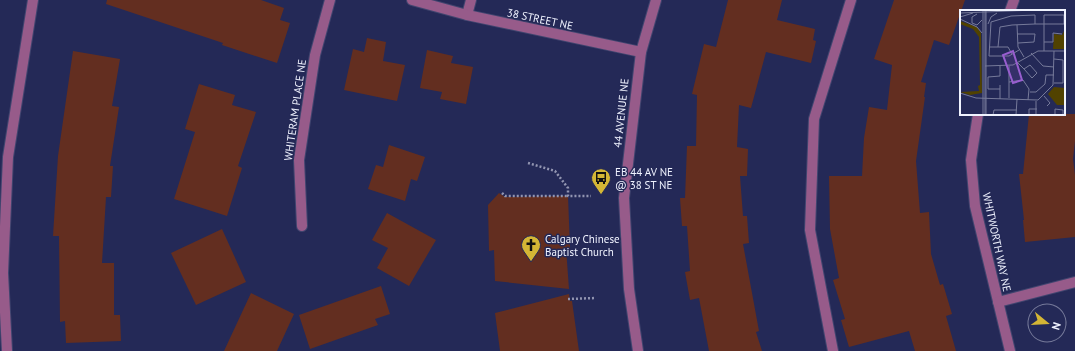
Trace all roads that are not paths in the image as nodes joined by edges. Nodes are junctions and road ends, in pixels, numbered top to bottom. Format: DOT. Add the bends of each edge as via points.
graph roads {
  1 [pos="33,0"];
  2 [pos="330,0"];
  3 [pos="412,0"];
  4 [pos="471,0"];
  5 [pos="656,0"];
  6 [pos="851,0"];
  7 [pos="1014,0"];
  8 [pos="1010,10"];
  9 [pos="467,15"];
  10 [pos="640,52"];
  11 [pos="978,115"];
  12 [pos="4,156"];
  13 [pos="302,226"];
  14 [pos="1075,282"];
  15 [pos="998,302"];
  16 [pos="7,351"];
  17 [pos="638,351"];
  18 [pos="833,351"];
  19 [pos="1010,351"];
  1 -- 12 [label="street"];
  2 -- 13 [label="street, WHITERAM PLACE NE" via="315,55 299,160"];
  3 -- 9 [label="street, 38 STREET NE"];
  4 -- 9 [label="street"];
  5 -- 10 [label="street, 44 AVENUE NE"];
  6 -- 18 [label="street" via="814,119 810,230"];
  7 -- 8 [label="street"];
  9 -- 10 [label="street, 38 STREET NE"];
  10 -- 17 [label="street, 44 AVENUE NE" via="624,198 629,289"];
  11 -- 15 [label="street, WHITWORTH WAY NE" via="971,160 975,206"];
  12 -- 16 [label="street" via="3,273"];
  14 -- 15 [label="street"];
  15 -- 19 [label="street, WHITWORTH WAY NE"];
}
